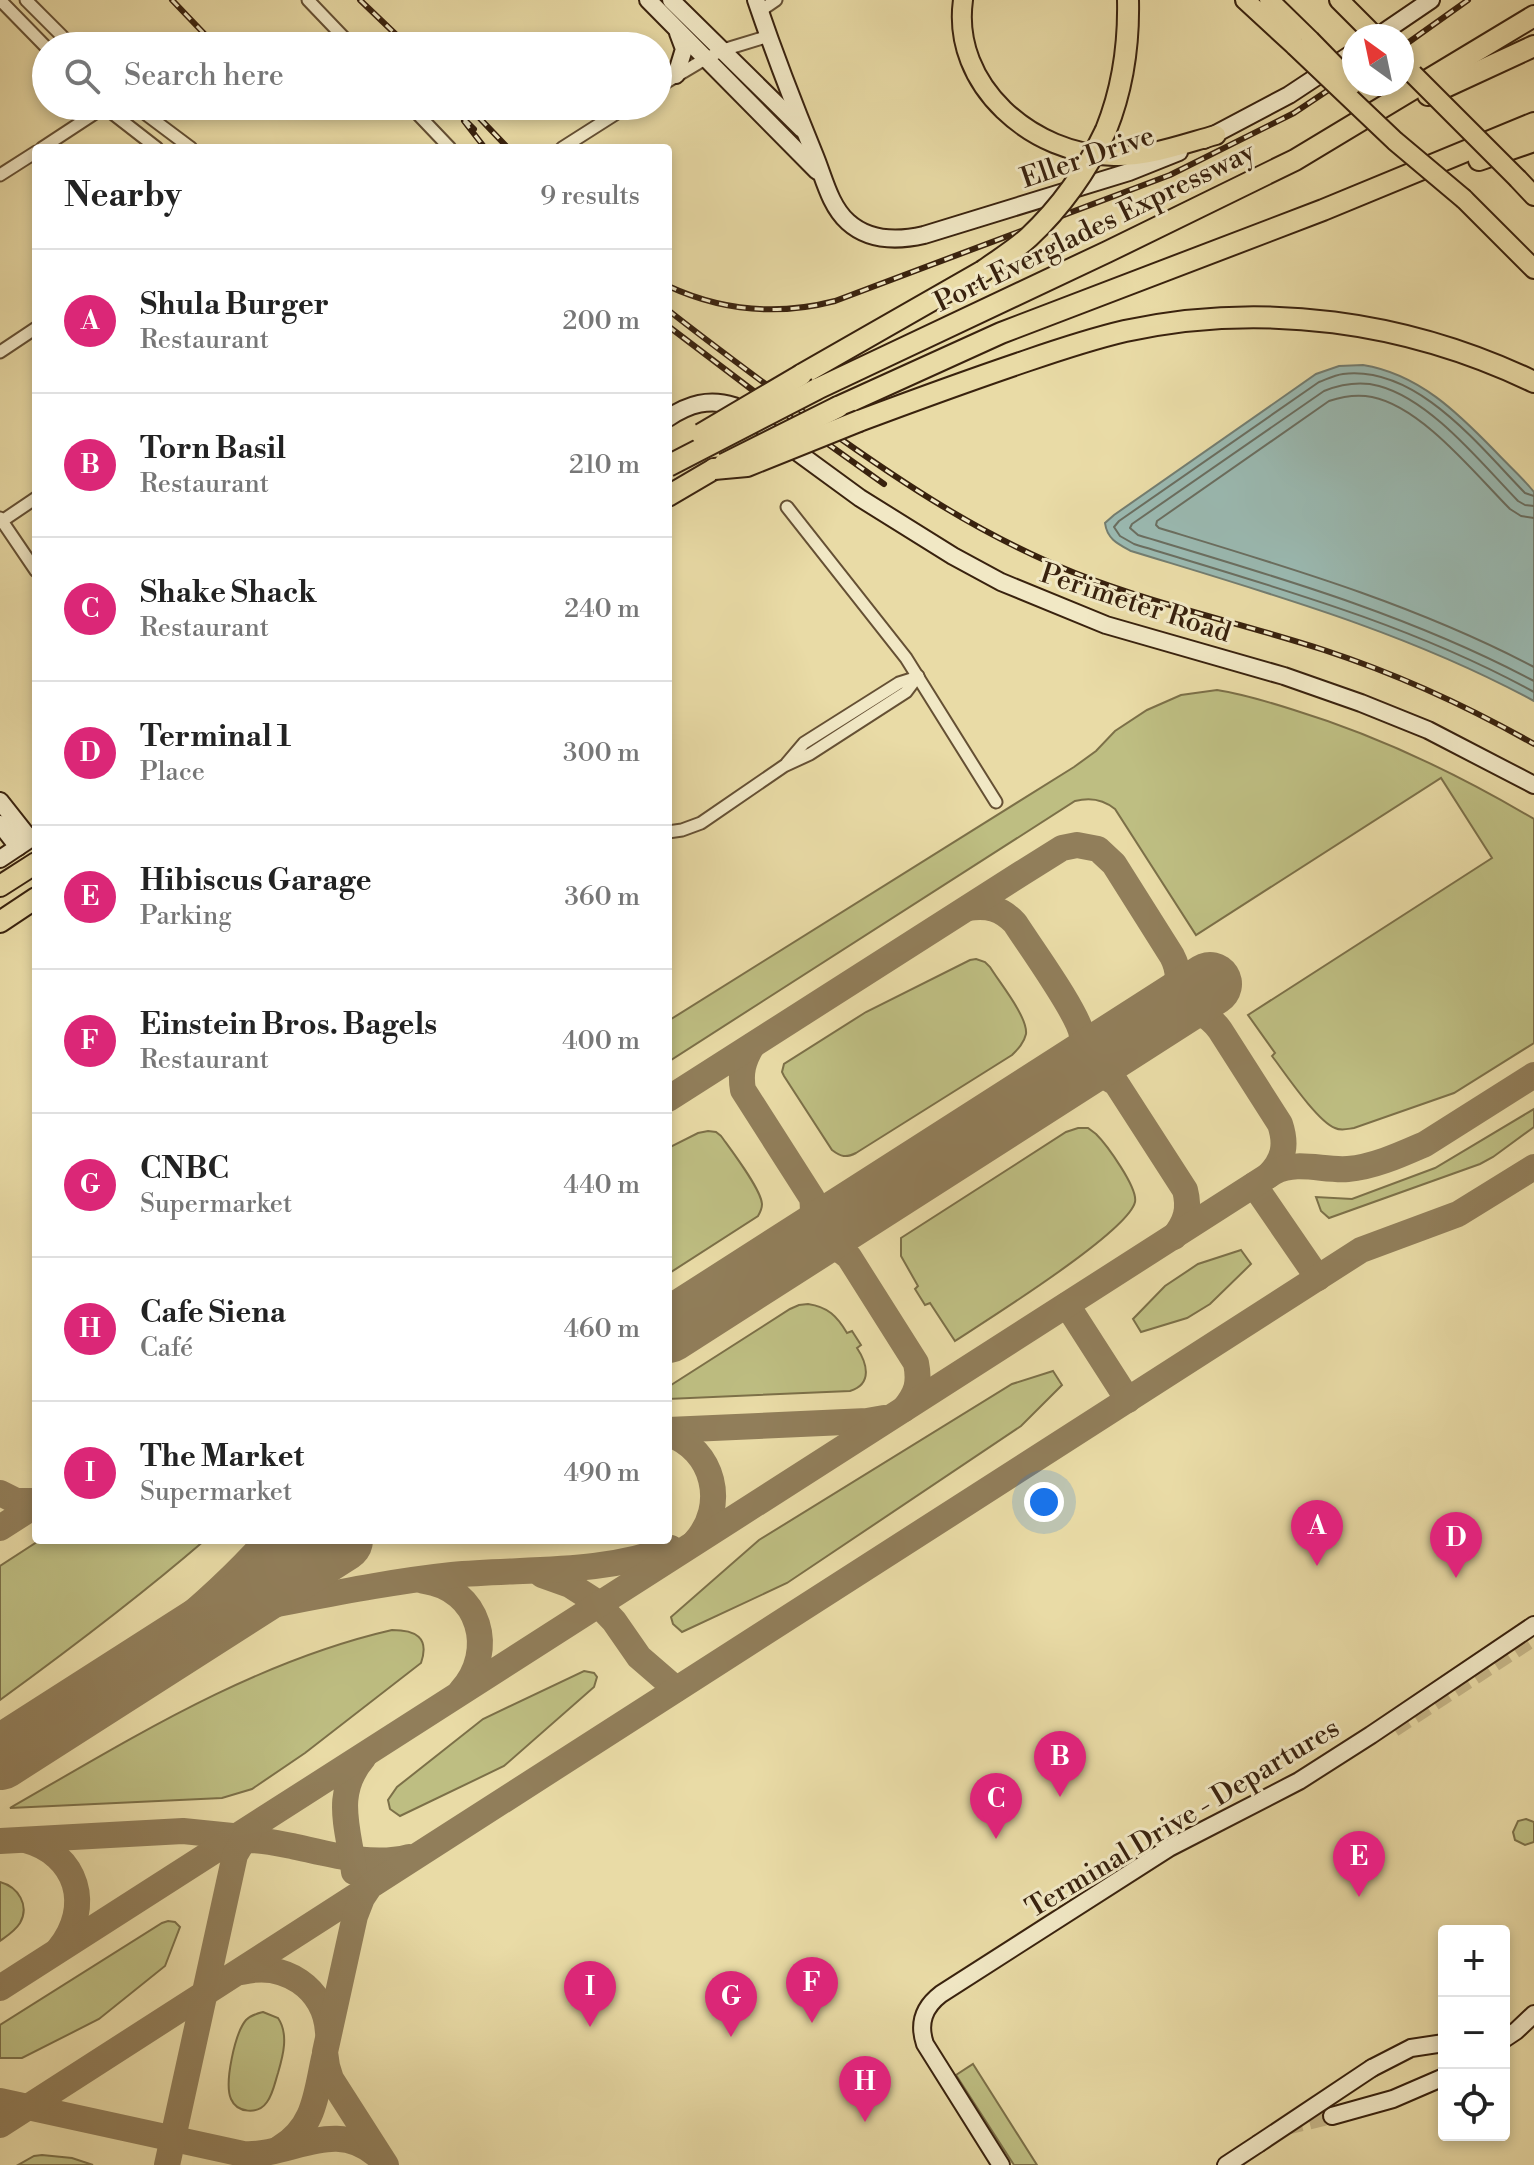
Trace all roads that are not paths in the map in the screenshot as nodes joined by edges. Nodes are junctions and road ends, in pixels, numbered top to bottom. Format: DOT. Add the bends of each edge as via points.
graph roads {
  1 [pos="26,0"];
  2 [pos="308,0"];
  3 [pos="648,0"];
  4 [pos="671,0"];
  5 [pos="776,0"];
  6 [pos="963,0"];
  7 [pos="1128,0"];
  8 [pos="1245,0"];
  9 [pos="1269,0"];
  10 [pos="1431,0"];
  11 [pos="2,2"];
  12 [pos="758,5"];
  13 [pos="1345,5"];
  14 [pos="1534,16"];
  15 [pos="1365,24"];
  16 [pos="1395,24"];
  17 [pos="675,28"];
  18 [pos="58,32"];
  19 [pos="339,32"];
  20 [pos="32,33"];
  21 [pos="769,36"];
  22 [pos="1303,43"];
  23 [pos="1534,46"];
  24 [pos="723,50"];
  25 [pos="705,59"];
  26 [pos="1342,60"];
  27 [pos="676,75"];
  28 [pos="1414,75"];
  29 [pos="672,78"];
  30 [pos="83,120"];
  31 [pos="122,120"];
  32 [pos="154,120"];
  33 [pos="423,120"];
  34 [pos="606,120"];
  35 [pos="1534,123"];
  36 [pos="806,133"];
  37 [pos="1216,135"];
  38 [pos="1534,141"];
  39 [pos="48,144"];
  40 [pos="152,144"];
  41 [pos="186,144"];
  42 [pos="446,144"];
  43 [pos="568,144"];
  44 [pos="32,155"];
  45 [pos="1295,160"];
  46 [pos="0,175"];
  47 [pos="824,178"];
  48 [pos="1534,196"];
  49 [pos="1323,210"];
  50 [pos="1534,269"];
  51 [pos="32,331"];
  52 [pos="0,352"];
  53 [pos="1534,382"];
  54 [pos="672,416"];
  55 [pos="672,452"];
  56 [pos="672,464"];
  57 [pos="714,469"];
  58 [pos="672,494"];
  59 [pos="32,501"];
  60 [pos="787,507"];
  61 [pos="1,520"];
  62 [pos="32,565"];
  63 [pos="918,676"];
  64 [pos="1534,785"];
  65 [pos="0,801"];
  66 [pos="996,802"];
  67 [pos="0,824"];
  68 [pos="672,831"];
  69 [pos="28,841"];
  70 [pos="0,859"];
  71 [pos="32,866"];
  72 [pos="0,886"];
  73 [pos="32,901"];
  74 [pos="0,922"];
  75 [pos="1534,1625"];
  76 [pos="1534,2011"];
  77 [pos="1510,2022"];
  78 [pos="1510,2035"];
  79 [pos="1438,2044"];
  80 [pos="1438,2080"];
  81 [pos="1332,2116"];
  82 [pos="1001,2165"];
  83 [pos="1226,2165"];
  1 -- 18 [label="street"];
  2 -- 19 [label="street"];
  3 -- 17 [label="street"];
  4 -- 24 [label="street"];
  5 -- 12 [label="street"];
  6 -- 37 [label="main road" via="964,38 979,79 1005,112 1045,139 1083,153 1126,156"];
  7 -- 55 [label="highway, bridge" via="1125,67 1106,130 1065,198 1027,239 983,271"];
  8 -- 22 [label="main road"];
  9 -- 22 [label="main road"];
  10 -- 16 [label="street"];
  11 -- 20 [label="street"];
  12 -- 21 [label="street"];
  13 -- 15 [label="main road"];
  14 -- 45 [label="highway, Port Everglades Expressway"];
  17 -- 25 [label="street"];
  17 -- 27 [label="street" via="684,49"];
  21 -- 24 [label="street"];
  21 -- 36 [label="street"];
  22 -- 50 [label="main road, bridge"];
  23 -- 45 [label="highway"];
  24 -- 25 [label="street"];
  24 -- 36 [label="street"];
  25 -- 27 [label="street"];
  25 -- 47 [label="street"];
  26 -- 37 [label="street, Eller Drive"];
  27 -- 29 [label="street"];
  28 -- 48 [label="main road, bridge"];
  30 -- 39 [label="street"];
  31 -- 40 [label="street"];
  32 -- 41 [label="street"];
  33 -- 42 [label="street"];
  34 -- 43 [label="street"];
  35 -- 49 [label="highway, Port Everglades Expressway"];
  36 -- 47 [label="street"];
  37 -- 47 [label="street, Eller Drive" via="1129,172 913,238 865,233 843,217"];
  38 -- 49 [label="highway"];
  44 -- 46 [label="street"];
  45 -- 56 [label="highway, Port Everglades Expressway, bridge"];
  49 -- 57 [label="highway, Port Everglades Expressway, bridge" via="1031,321"];
  51 -- 52 [label="street"];
  53 -- 57 [label="highway, bridge" via="1445,346 1316,320 1232,318 1160,325 1089,341 951,387 747,466"];
  54 -- 64 [label="street, Perimeter Road" via="704,402 741,410 860,498 1001,582 1106,625 1361,703 1428,730"];
  57 -- 58 [label="highway, Port Everglades Expressway"];
  59 -- 61 [label="street"];
  60 -- 63 [label="street"];
  61 -- 62 [label="street"];
  63 -- 66 [label="street"];
  63 -- 68 [label="street" via="906,692 701,823"];
  65 -- 69 [label="street"];
  67 -- 69 [label="street"];
  69 -- 70 [label="street"];
  71 -- 72 [label="highway"];
  73 -- 74 [label="highway"];
  75 -- 82 [label="street, Terminal Drive - Departures" via="1299,1781 1169,1848 931,2003 922,2021 925,2044"];
  76 -- 77 [label="street"];
  76 -- 78 [label="street"];
  79 -- 83 [label="street, bridge" via="1411,2048 1372,2068"];
  80 -- 81 [label="street"];
}
